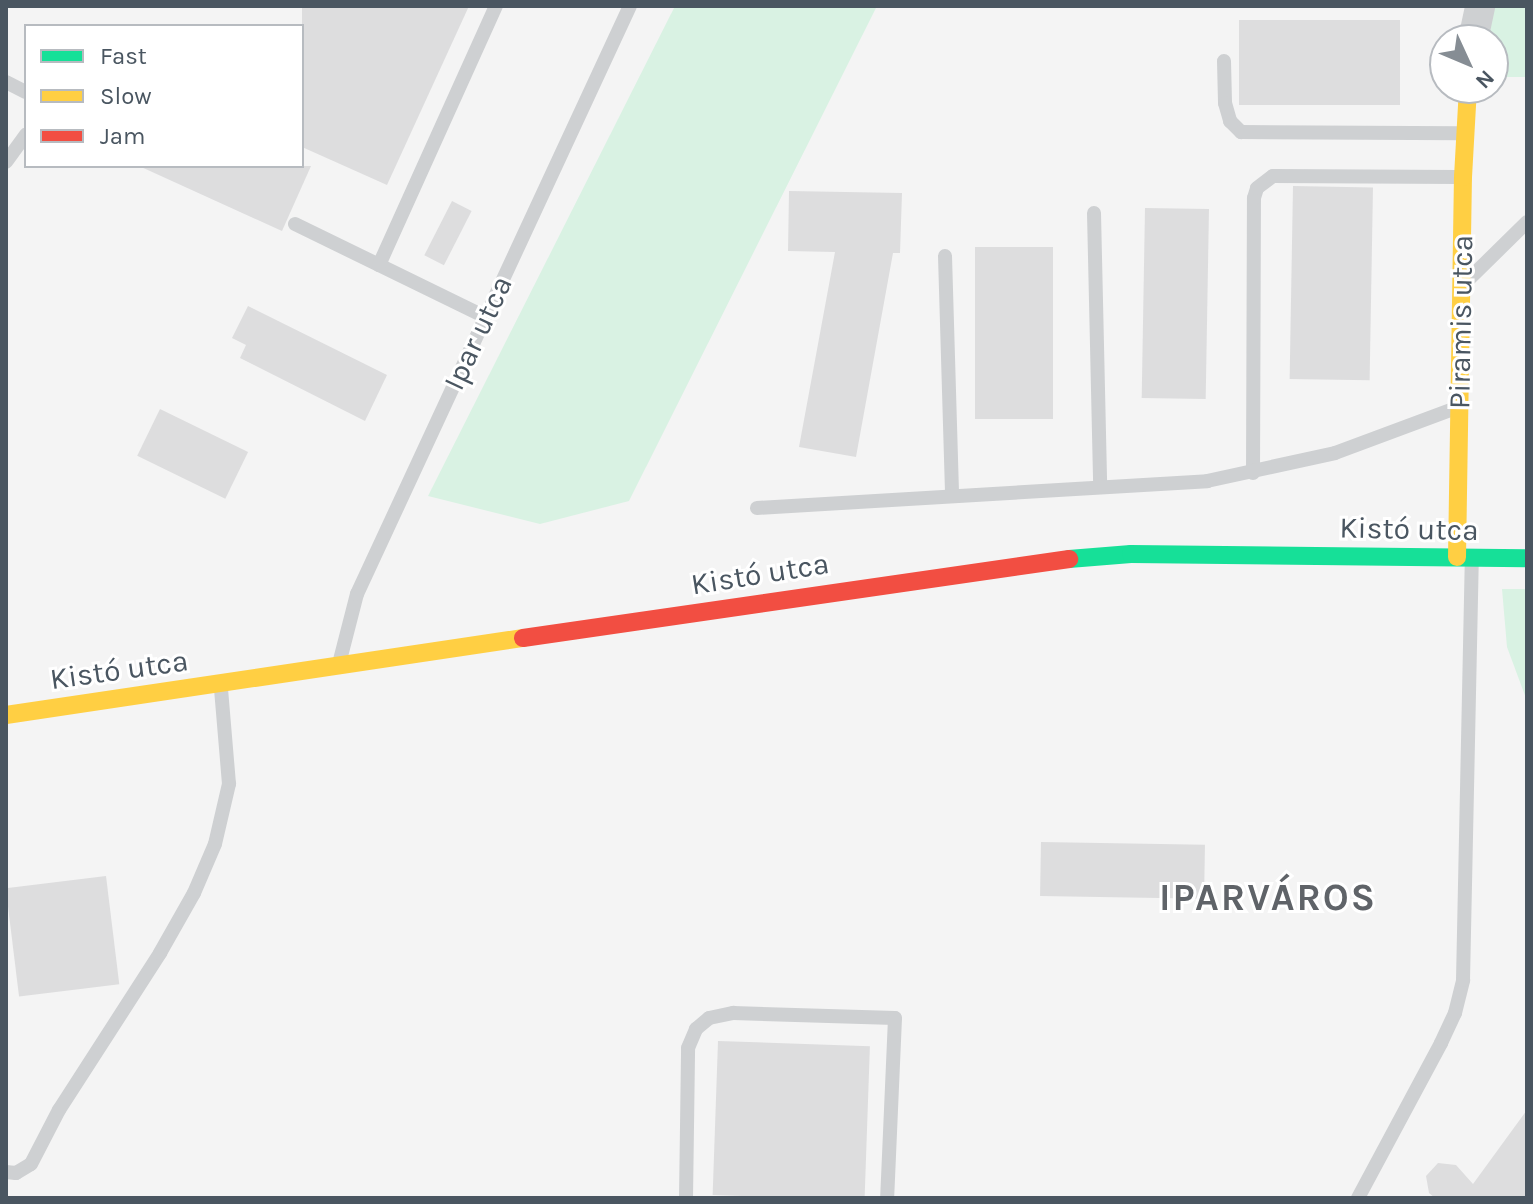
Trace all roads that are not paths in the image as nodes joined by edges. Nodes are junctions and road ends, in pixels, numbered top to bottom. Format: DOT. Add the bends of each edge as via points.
graph roads {
  1 [pos="496,6"];
  2 [pos="630,6"];
  3 [pos="1224,61"];
  4 [pos="6,82"];
  5 [pos="24,91"];
  6 [pos="1467,104"];
  7 [pos="1465,133"];
  8 [pos="24,137"];
  9 [pos="6,162"];
  10 [pos="1463,177"];
  11 [pos="1094,213"];
  12 [pos="1527,222"];
  13 [pos="295,224"];
  14 [pos="945,256"];
  15 [pos="379,265"];
  16 [pos="1460,287"];
  17 [pos="486,317"];
  18 [pos="1460,406"];
  19 [pos="1253,473"];
  20 [pos="1100,487"];
  21 [pos="952,496"];
  22 [pos="757,508"];
  23 [pos="1465,557"];
  24 [pos="1527,558"];
  25 [pos="339,665"];
  26 [pos="221,683"];
  27 [pos="6,715"];
  28 [pos="6,1172"];
  29 [pos="686,1198"];
  30 [pos="887,1198"];
  31 [pos="1358,1198"];
  1 -- 15 [label="lane"];
  2 -- 17 [label="lane, Ipar utca"];
  3 -- 7 [label="lane" via="1225,103 1230,121 1241,132"];
  4 -- 5 [label="lane"];
  6 -- 7 [label="street, Piramis utca"];
  7 -- 10 [label="street, Piramis utca"];
  8 -- 9 [label="lane"];
  10 -- 16 [label="street, Piramis utca"];
  10 -- 19 [label="lane" via="1273,176 1257,188"];
  11 -- 20 [label="lane"];
  12 -- 16 [label="lane"];
  13 -- 15 [label="lane"];
  14 -- 21 [label="lane"];
  15 -- 17 [label="lane"];
  16 -- 18 [label="street, Piramis utca"];
  17 -- 25 [label="lane, Ipar utca" via="357,594"];
  18 -- 19 [label="lane" via="1335,453"];
  18 -- 23 [label="street, Piramis utca"];
  19 -- 20 [label="lane"];
  20 -- 21 [label="lane"];
  21 -- 22 [label="lane"];
  23 -- 24 [label="street, Kistó utca"];
  23 -- 25 [label="street, Kistó utca" via="1131,554 1035,561"];
  23 -- 31 [label="lane" via="1463,980 1441,1043"];
  25 -- 26 [label="street, Kistó utca"];
  26 -- 27 [label="street, Kistó utca"];
  26 -- 28 [label="lane" via="229,784 215,844 194,893 31,1164 16,1173"];
  29 -- 30 [label="lane" via="688,1048 696,1029 709,1018 733,1013 895,1018"];
}
